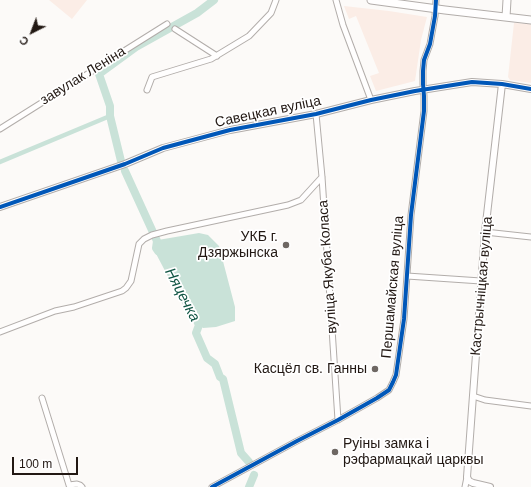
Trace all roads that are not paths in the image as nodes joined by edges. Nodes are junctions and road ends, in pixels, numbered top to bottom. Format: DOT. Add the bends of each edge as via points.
graph roads {
  1 [pos="276,0"];
  2 [pos="336,0"];
  3 [pos="371,0"];
  4 [pos="436,0"];
  5 [pos="507,0"];
  6 [pos="436,8"];
  7 [pos="506,17"];
  8 [pos="531,20"];
  9 [pos="167,24"];
  10 [pos="175,29"];
  11 [pos="217,56"];
  12 [pos="502,84"];
  13 [pos="531,89"];
  14 [pos="147,90"];
  15 [pos="423,90"];
  16 [pos="371,100"];
  17 [pos="316,114"];
  18 [pos="0,129"];
  19 [pos="322,177"];
  20 [pos="0,207"];
  21 [pos="485,232"];
  22 [pos="531,237"];
  23 [pos="407,276"];
  24 [pos="481,281"];
  25 [pos="0,332"];
  26 [pos="473,396"];
  27 [pos="42,398"];
  28 [pos="531,406"];
  29 [pos="338,420"];
  30 [pos="467,477"];
  31 [pos="68,486"];
  32 [pos="82,487"];
  33 [pos="212,487"];
  34 [pos="465,487"];
  35 [pos="490,487"];
  1 -- 11 [label="street" via="271,13 249,36"];
  2 -- 16 [label="street"];
  3 -- 6 [label="main road"];
  4 -- 6 [label="street, Першамайская вуліца"];
  5 -- 7 [label="main road"];
  6 -- 7 [label="main road"];
  6 -- 15 [label="street, Першамайская вуліца" via="430,44 424,60"];
  7 -- 8 [label="main road"];
  9 -- 18 [label="street, завулак Леніна"];
  10 -- 11 [label="street"];
  11 -- 14 [label="street" via="152,77"];
  12 -- 13 [label="street, Савецкая вуліца"];
  12 -- 15 [label="street, Савецкая вуліца" via="472,82"];
  12 -- 21 [label="street, Кастрычніцкая вуліца"];
  15 -- 16 [label="street, Савецкая вуліца"];
  15 -- 23 [label="street, Першамайская вуліца" via="424,111 411,215"];
  16 -- 17 [label="street, Савецкая вуліца"];
  17 -- 19 [label="street, вуліца Якуба Коласа"];
  17 -- 20 [label="street, Савецкая вуліца" via="230,130 163,148 125,164"];
  19 -- 25 [label="street" via="301,200 288,205 152,235 139,244 131,281 122,292 55,311"];
  19 -- 29 [label="street, вуліца Якуба Коласа"];
  21 -- 22 [label="street"];
  21 -- 24 [label="street, Кастрычніцкая вуліца"];
  23 -- 24 [label="street"];
  23 -- 29 [label="street, Першамайская вуліца" via="404,319 393,382 389,390 378,398"];
  24 -- 26 [label="street, Кастрычніцкая вуліца"];
  26 -- 28 [label="street"];
  26 -- 30 [label="street, Кастрычніцкая вуліца"];
  27 -- 31 [label="street"];
  29 -- 33 [label="street, Першамайская вуліца"];
  30 -- 34 [label="street, Кастрычніцкая вуліца"];
  30 -- 35 [label="street" via="473,483"];
  31 -- 32 [label="street" via="77,484"];
}
